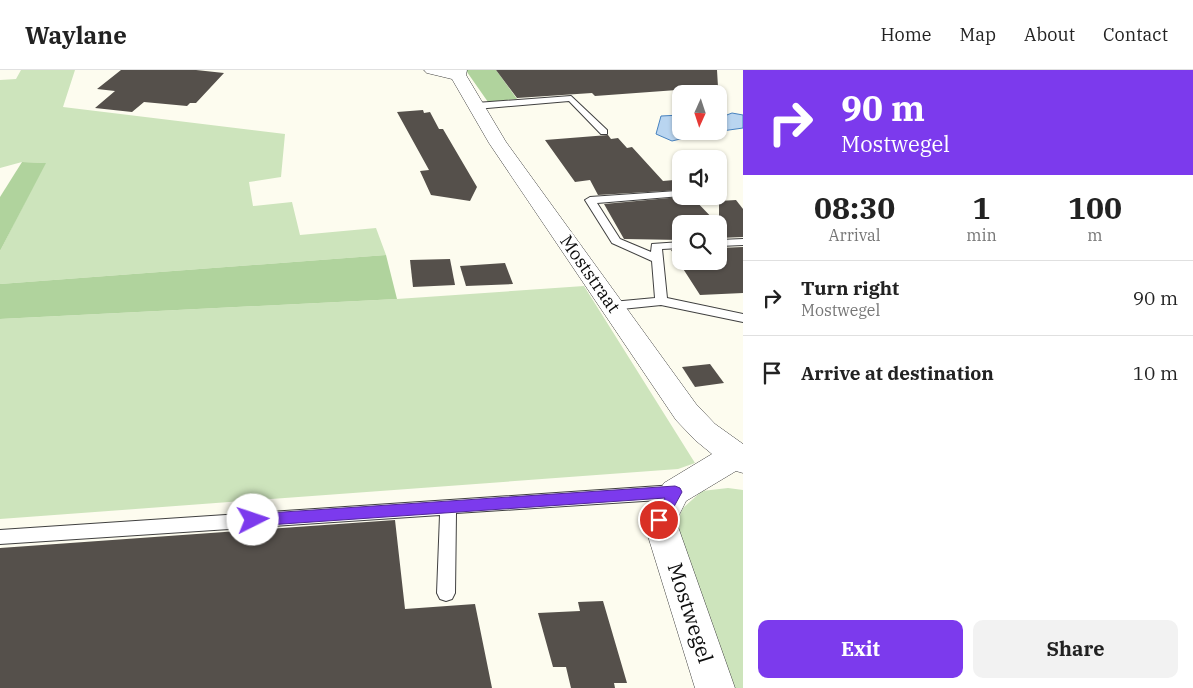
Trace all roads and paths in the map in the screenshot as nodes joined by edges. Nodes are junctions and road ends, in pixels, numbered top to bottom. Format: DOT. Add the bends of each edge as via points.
graph roads {
  1 [pos="432,70"];
  2 [pos="459,72"];
  3 [pos="476,106"];
  4 [pos="604,132"];
  5 [pos="672,194"];
  6 [pos="743,242"];
  7 [pos="727,243"];
  8 [pos="672,245"];
  9 [pos="657,259"];
  10 [pos="660,301"];
  11 [pos="612,306"];
  12 [pos="743,318"];
  13 [pos="739,459"];
  14 [pos="675,492"];
  15 [pos="448,507"];
  16 [pos="0,537"];
  17 [pos="446,592"];
  18 [pos="715,688"];
  1 -- 2 [label="street"];
  2 -- 3 [label="street, Moststraat"];
  3 -- 4 [label="lane" via="571,98"];
  3 -- 11 [label="street, Moststraat" via="498,143"];
  5 -- 9 [label="lane" via="590,200 616,241"];
  6 -- 7 [label="lane"];
  8 -- 9 [label="lane" via="656,246"];
  9 -- 10 [label="lane"];
  10 -- 11 [label="lane"];
  10 -- 12 [label="lane"];
  11 -- 13 [label="street, Moststraat" via="686,412"];
  13 -- 14 [label="street, Mostwegel"];
  14 -- 15 [label="lane"];
  14 -- 18 [label="street, Mostwegel" via="659,520"];
  15 -- 16 [label="lane"];
  15 -- 17 [label="lane"];
}
